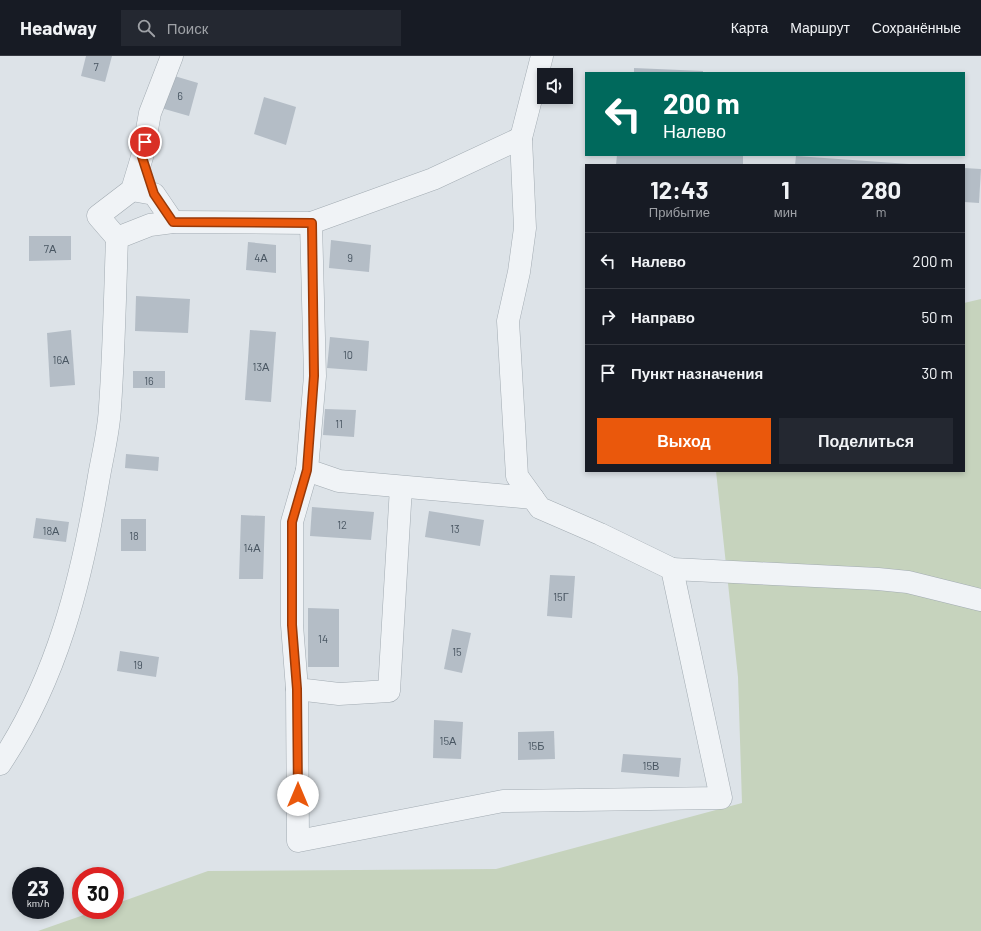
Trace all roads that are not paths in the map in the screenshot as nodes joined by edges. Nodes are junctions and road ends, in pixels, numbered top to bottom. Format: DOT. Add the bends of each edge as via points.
graph roads {
  1 [pos="172,56"];
  2 [pos="542,56"];
  3 [pos="521,138"];
  4 [pos="142,157"];
  5 [pos="132,190"];
  6 [pos="154,194"];
  7 [pos="173,222"];
  8 [pos="312,223"];
  9 [pos="116,238"];
  10 [pos="307,470"];
  11 [pos="401,487"];
  12 [pos="533,498"];
  13 [pos="672,569"];
  14 [pos="981,600"];
  15 [pos="297,689"];
  16 [pos="0,764"];
  1 -- 4 [label="street" via="150,113"];
  2 -- 3 [label="street"];
  3 -- 8 [label="street" via="433,179"];
  3 -- 12 [label="street" via="525,228 519,272 508,321 517,476"];
  4 -- 5 [label="street"];
  4 -- 6 [label="street"];
  5 -- 6 [label="street"];
  5 -- 9 [label="street" via="98,216"];
  6 -- 7 [label="street"];
  7 -- 8 [label="street"];
  7 -- 9 [label="street" via="150,224"];
  8 -- 10 [label="street" via="314,376"];
  9 -- 16 [label="street" via="110,409 80,577 65,631 40,694"];
  10 -- 11 [label="street" via="338,481"];
  10 -- 15 [label="street" via="292,522 292,625"];
  11 -- 12 [label="street"];
  11 -- 15 [label="street" via="389,691 339,694"];
  12 -- 13 [label="street" via="540,508"];
  13 -- 14 [label="street" via="908,582"];
  13 -- 15 [label="street" via="720,798 503,801 298,841"];
}
